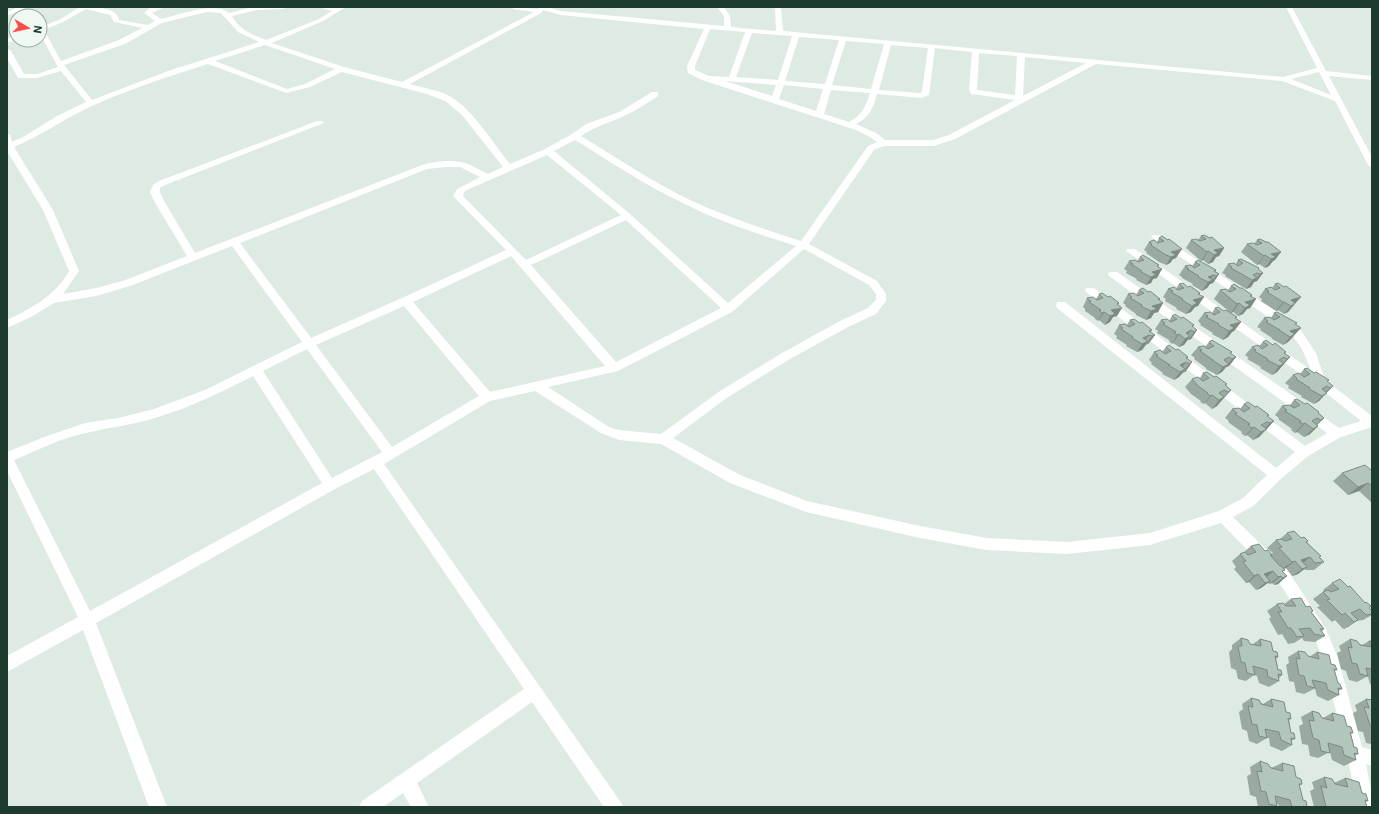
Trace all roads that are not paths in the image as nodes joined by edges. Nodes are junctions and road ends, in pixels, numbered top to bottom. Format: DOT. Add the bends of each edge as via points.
graph roads {
  1 [pos="84,7"];
  2 [pos="162,7"];
  3 [pos="283,7"];
  4 [pos="321,7"];
  5 [pos="514,7"];
  6 [pos="720,7"];
  7 [pos="778,7"];
  8 [pos="1289,7"];
  9 [pos="341,9"];
  10 [pos="539,9"];
  11 [pos="228,15"];
  12 [pos="160,21"];
  13 [pos="48,26"];
  14 [pos="147,27"];
  15 [pos="708,27"];
  16 [pos="728,29"];
  17 [pos="749,31"];
  18 [pos="780,34"];
  19 [pos="796,35"];
  20 [pos="843,39"];
  21 [pos="48,42"];
  22 [pos="264,42"];
  23 [pos="888,42"];
  24 [pos="932,46"];
  25 [pos="976,50"];
  26 [pos="7,51"];
  27 [pos="1021,55"];
  28 [pos="208,62"];
  29 [pos="1093,62"];
  30 [pos="61,66"];
  31 [pos="341,69"];
  32 [pos="1324,73"];
  33 [pos="704,78"];
  34 [pos="732,78"];
  35 [pos="1372,78"];
  36 [pos="1283,79"];
  37 [pos="781,82"];
  38 [pos="1372,83"];
  39 [pos="403,84"];
  40 [pos="828,87"];
  41 [pos="875,92"];
  42 [pos="656,94"];
  43 [pos="1019,99"];
  44 [pos="1338,100"];
  45 [pos="774,101"];
  46 [pos="90,103"];
  47 [pos="819,116"];
  48 [pos="320,123"];
  49 [pos="848,125"];
  50 [pos="575,136"];
  51 [pos="883,143"];
  52 [pos="8,146"];
  53 [pos="548,151"];
  54 [pos="1372,165"];
  55 [pos="508,168"];
  56 [pos="488,176"];
  57 [pos="627,216"];
  58 [pos="1156,237"];
  59 [pos="234,242"];
  60 [pos="803,245"];
  61 [pos="513,251"];
  62 [pos="1130,251"];
  63 [pos="193,258"];
  64 [pos="525,264"];
  65 [pos="1113,274"];
  66 [pos="1090,290"];
  67 [pos="52,300"];
  68 [pos="406,301"];
  69 [pos="1061,306"];
  70 [pos="728,309"];
  71 [pos="7,324"];
  72 [pos="310,343"];
  73 [pos="614,368"];
  74 [pos="255,369"];
  75 [pos="1320,382"];
  76 [pos="535,385"];
  77 [pos="487,397"];
  78 [pos="1372,422"];
  79 [pos="1337,433"];
  80 [pos="662,440"];
  81 [pos="1304,452"];
  82 [pos="390,454"];
  83 [pos="7,458"];
  84 [pos="376,462"];
  85 [pos="1276,475"];
  86 [pos="330,485"];
  87 [pos="1223,516"];
  88 [pos="87,620"];
  89 [pos="7,664"];
  90 [pos="535,691"];
  91 [pos="1355,753"];
  92 [pos="1372,758"];
  93 [pos="406,781"];
  94 [pos="158,807"];
  95 [pos="368,807"];
  96 [pos="420,807"];
  97 [pos="614,807"];
  98 [pos="1366,807"];
  1 -- 13 [label="street"];
  1 -- 14 [label="street" via="112,13 120,23"];
  2 -- 12 [label="street" via="154,8 147,13"];
  3 -- 11 [label="street" via="257,8"];
  4 -- 9 [label="street"];
  5 -- 10 [label="street"];
  6 -- 16 [label="street" via="727,16"];
  7 -- 18 [label="street"];
  8 -- 32 [label="street"];
  9 -- 22 [label="street"];
  10 -- 15 [label="street"];
  10 -- 39 [label="street"];
  11 -- 12 [label="street" via="223,11 207,10"];
  11 -- 22 [label="street" via="240,31"];
  12 -- 14 [label="street"];
  14 -- 30 [label="street" via="122,42"];
  15 -- 16 [label="street"];
  15 -- 33 [label="street" via="691,66 691,71"];
  16 -- 17 [label="street"];
  17 -- 18 [label="street"];
  17 -- 34 [label="street"];
  18 -- 19 [label="street"];
  19 -- 20 [label="street"];
  19 -- 37 [label="street"];
  20 -- 23 [label="street"];
  20 -- 40 [label="street"];
  21 -- 30 [label="street"];
  22 -- 28 [label="street"];
  22 -- 31 [label="street"];
  23 -- 24 [label="street"];
  23 -- 41 [label="street"];
  24 -- 25 [label="street"];
  24 -- 41 [label="street" via="926,93 914,96"];
  25 -- 27 [label="street"];
  25 -- 43 [label="street" via="974,92"];
  26 -- 30 [label="street" via="21,76 33,76"];
  27 -- 29 [label="street"];
  27 -- 43 [label="street"];
  28 -- 31 [label="street" via="286,91 302,88"];
  28 -- 46 [label="street"];
  29 -- 36 [label="street"];
  29 -- 43 [label="street"];
  30 -- 46 [label="street"];
  31 -- 39 [label="street"];
  32 -- 35 [label="street"];
  32 -- 36 [label="street"];
  32 -- 38 [label="street"];
  32 -- 44 [label="street"];
  33 -- 34 [label="street"];
  33 -- 45 [label="street"];
  34 -- 37 [label="street"];
  36 -- 44 [label="street"];
  37 -- 40 [label="street"];
  37 -- 45 [label="street"];
  39 -- 55 [label="street" via="448,99 465,113"];
  40 -- 41 [label="street"];
  40 -- 47 [label="street"];
  41 -- 49 [label="street" via="865,114"];
  42 -- 50 [label="street" via="622,114 589,126"];
  43 -- 51 [label="street" via="952,137 934,143"];
  44 -- 54 [label="street"];
  45 -- 47 [label="street"];
  46 -- 52 [label="street" via="26,139"];
  47 -- 49 [label="street"];
  48 -- 63 [label="street" via="156,187 159,201"];
  49 -- 51 [label="street" via="874,134"];
  50 -- 53 [label="street"];
  50 -- 60 [label="street" via="652,184 689,203 743,226"];
  51 -- 60 [label="street" via="872,148"];
  52 -- 67 [label="street" via="48,210 74,271 68,284"];
  53 -- 55 [label="street"];
  53 -- 57 [label="street"];
  55 -- 56 [label="street"];
  56 -- 59 [label="street" via="466,166 446,163 425,167"];
  56 -- 61 [label="street" via="466,187 458,196"];
  57 -- 64 [label="street"];
  57 -- 70 [label="street"];
  58 -- 75 [label="street" via="1293,328 1314,360"];
  59 -- 63 [label="street"];
  59 -- 72 [label="street"];
  60 -- 70 [label="street"];
  60 -- 80 [label="street" via="873,283 881,294 881,301 872,311 792,353 724,394"];
  61 -- 64 [label="street"];
  61 -- 68 [label="street"];
  62 -- 75 [label="street"];
  63 -- 67 [label="street" via="126,284"];
  64 -- 73 [label="street"];
  65 -- 79 [label="street"];
  66 -- 81 [label="street"];
  67 -- 71 [label="street"];
  68 -- 72 [label="street"];
  68 -- 77 [label="street"];
  69 -- 85 [label="street"];
  70 -- 73 [label="street"];
  72 -- 74 [label="street"];
  72 -- 82 [label="street"];
  73 -- 76 [label="street"];
  74 -- 83 [label="street" via="209,393 156,413 85,428 48,440"];
  74 -- 86 [label="street"];
  75 -- 78 [label="street"];
  76 -- 77 [label="street"];
  76 -- 80 [label="street" via="605,430 619,435"];
  77 -- 82 [label="street"];
  78 -- 79 [label="street"];
  79 -- 81 [label="street"];
  80 -- 87 [label="street" via="735,479 806,506 920,532 987,544 1067,548 1150,539"];
  81 -- 85 [label="street"];
  82 -- 84 [label="street"];
  83 -- 88 [label="street"];
  84 -- 86 [label="street"];
  84 -- 90 [label="street"];
  85 -- 87 [label="street" via="1248,502"];
  86 -- 88 [label="street"];
  87 -- 91 [label="street" via="1283,576 1321,634 1330,658"];
  88 -- 89 [label="street"];
  88 -- 94 [label="street"];
  90 -- 93 [label="street"];
  90 -- 97 [label="street"];
  91 -- 92 [label="street"];
  91 -- 98 [label="street"];
  93 -- 95 [label="street"];
  93 -- 96 [label="street"];
}
